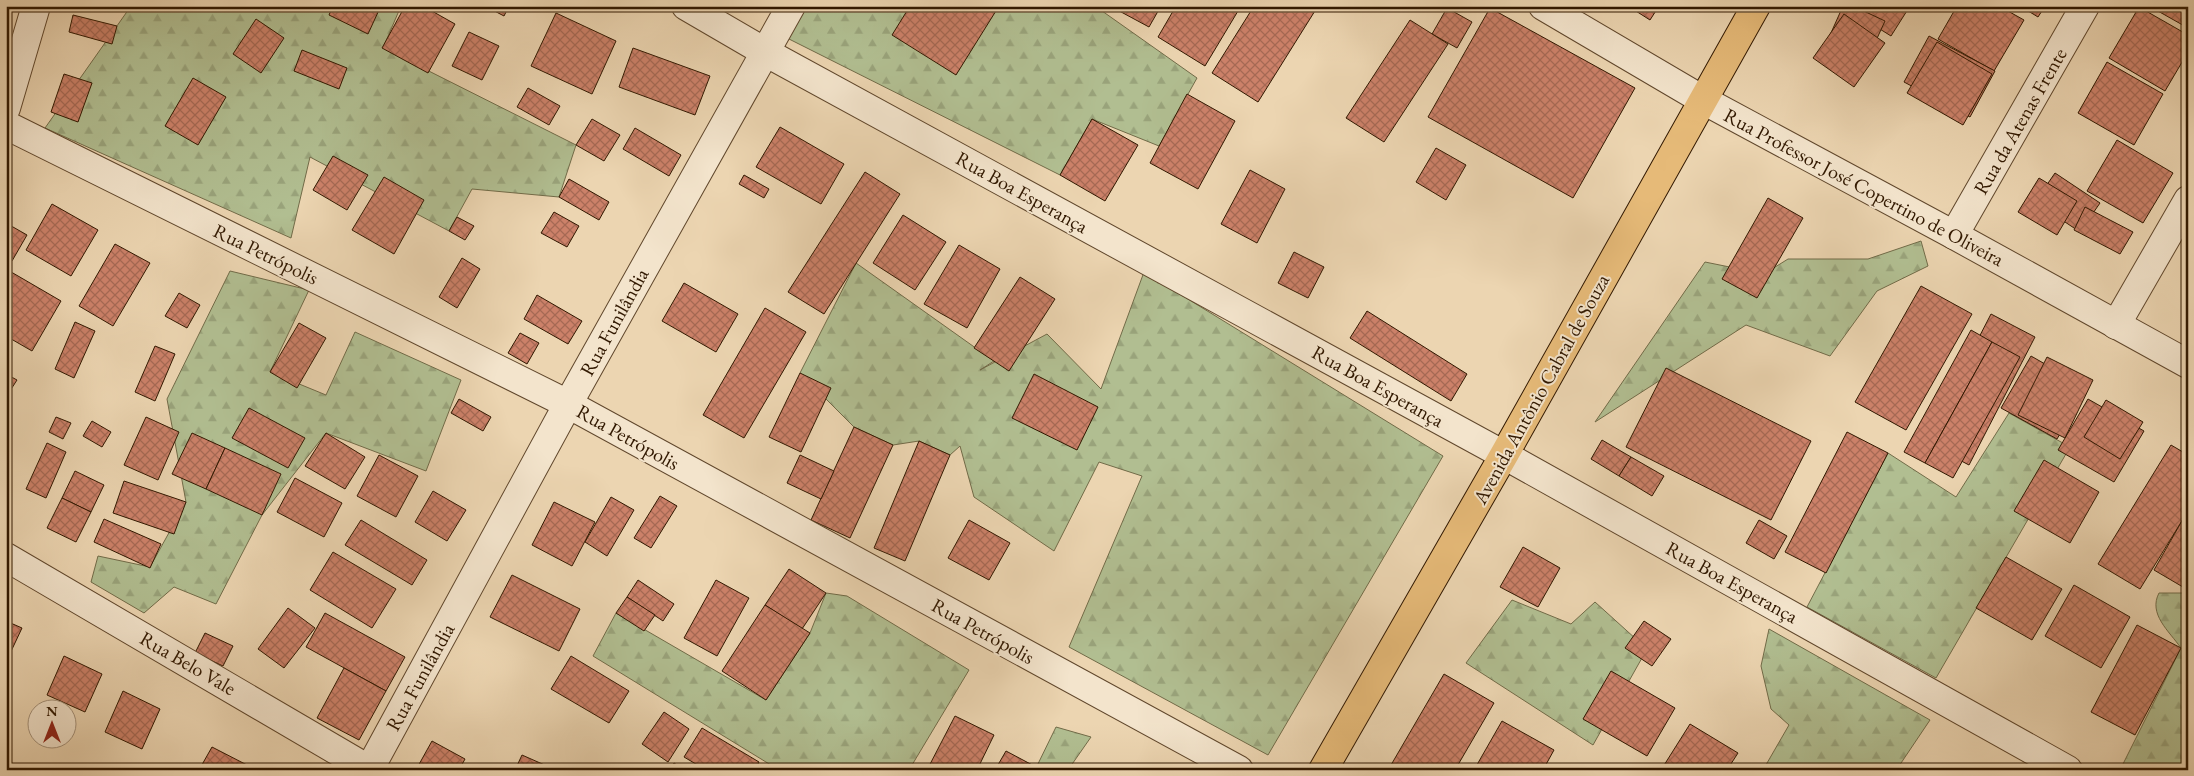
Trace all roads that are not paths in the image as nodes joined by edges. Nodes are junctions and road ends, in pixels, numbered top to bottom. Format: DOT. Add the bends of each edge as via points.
graph roads {
  1 [pos="36,6"];
  2 [pos="686,6"];
  3 [pos="791,6"];
  4 [pos="1543,6"];
  5 [pos="1756,6"];
  6 [pos="2085,6"];
  7 [pos="765,52"];
  8 [pos="1703,100"];
  9 [pos="6,108"];
  10 [pos="6,124"];
  11 [pos="2188,200"];
  12 [pos="1954,235"];
  13 [pos="2116,325"];
  14 [pos="2188,364"];
  15 [pos="568,404"];
  16 [pos="1504,455"];
  17 [pos="6,557"];
  18 [pos="369,770"];
  19 [pos="1239,770"];
  20 [pos="1323,770"];
  21 [pos="2068,770"];
  1 -- 9 [label="street"];
  2 -- 7 [label="street, Rua Boa Esperança"];
  3 -- 7 [label="street, Rua Funilândia"];
  4 -- 8 [label="street, Rua Professor José Copertino de Oliveira"];
  5 -- 8 [label="main road, Avenida Antônio Cabral de Souza"];
  6 -- 12 [label="street, Rua da Atenas Frente"];
  7 -- 15 [label="street, Rua Funilândia"];
  7 -- 16 [label="street, Rua Boa Esperança"];
  8 -- 12 [label="street, Rua Professor José Copertino de Oliveira"];
  8 -- 16 [label="main road, Avenida Antônio Cabral de Souza"];
  10 -- 15 [label="street, Rua Petrópolis"];
  11 -- 13 [label="street"];
  12 -- 13 [label="street, Rua Professor José Copertino de Oliveira"];
  13 -- 14 [label="street, Rua Professor José Copertino de Oliveira"];
  15 -- 18 [label="street, Rua Funilândia"];
  15 -- 19 [label="street, Rua Petrópolis"];
  16 -- 20 [label="main road, Avenida Antônio Cabral de Souza"];
  16 -- 21 [label="street, Rua Boa Esperança"];
  17 -- 18 [label="street, Rua Belo Vale"];
}
